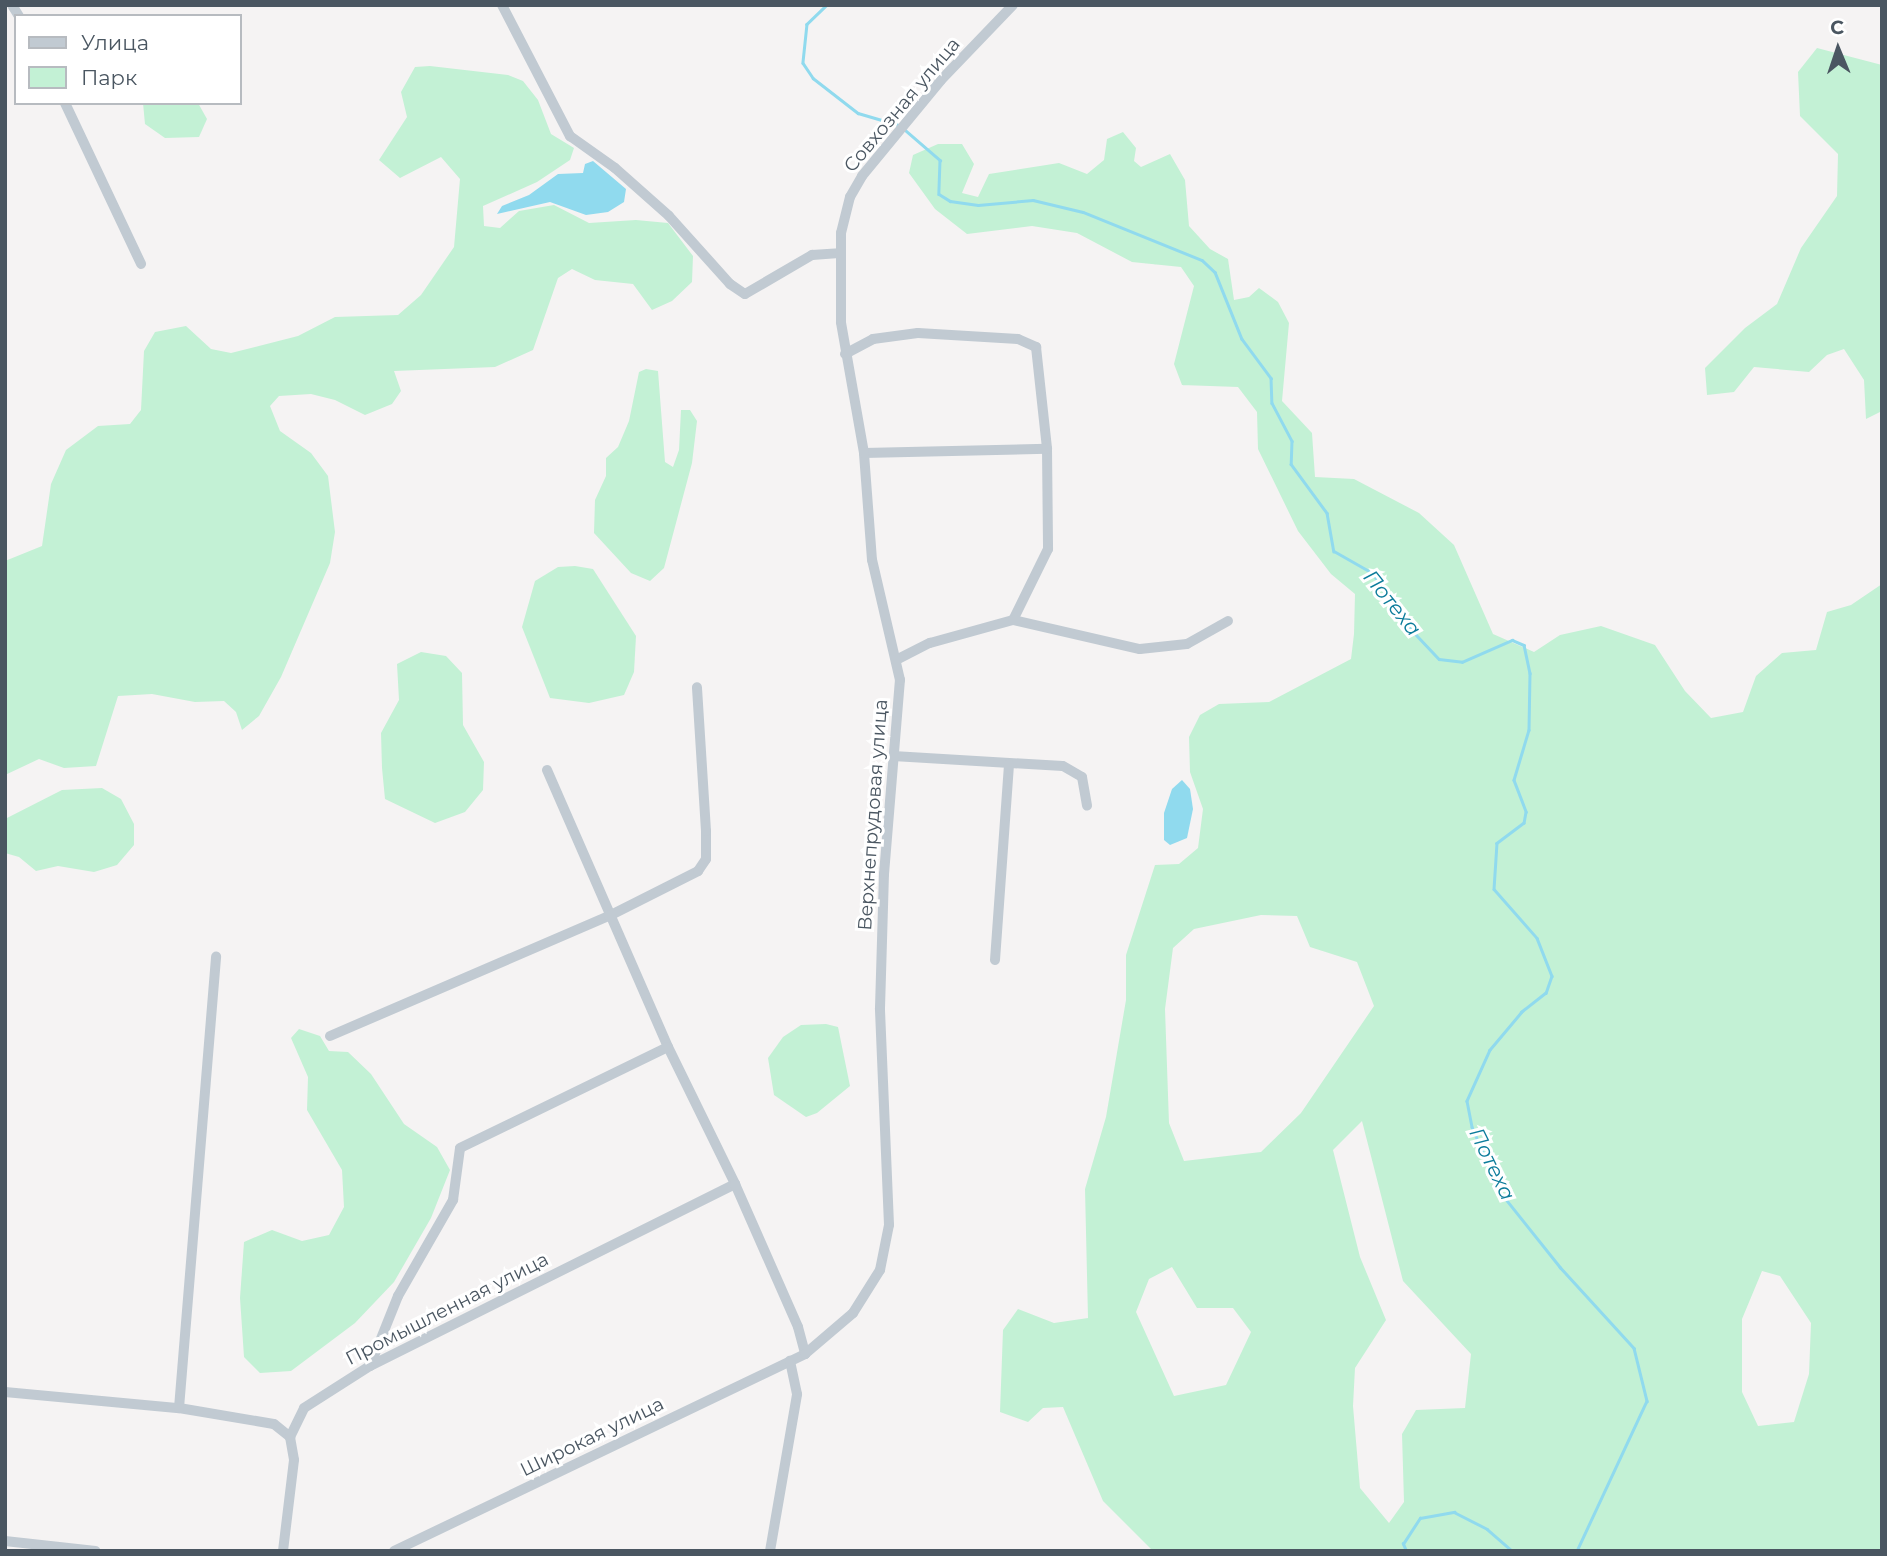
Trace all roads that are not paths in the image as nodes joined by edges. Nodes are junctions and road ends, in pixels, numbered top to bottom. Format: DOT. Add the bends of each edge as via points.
graph roads {
  1 [pos="502,5"];
  2 [pos="1013,5"];
  3 [pos="66,105"];
  4 [pos="839,253"];
  5 [pos="141,264"];
  6 [pos="845,354"];
  7 [pos="1047,449"];
  8 [pos="864,453"];
  9 [pos="1013,620"];
  10 [pos="1228,621"];
  11 [pos="898,659"];
  12 [pos="697,687"];
  13 [pos="893,756"];
  14 [pos="1009,765"];
  15 [pos="547,770"];
  16 [pos="1087,806"];
  17 [pos="610,916"];
  18 [pos="216,957"];
  19 [pos="995,960"];
  20 [pos="330,1036"];
  21 [pos="668,1047"];
  22 [pos="735,1184"];
  23 [pos="805,1354"];
  24 [pos="790,1361"];
  25 [pos="370,1366"];
  26 [pos="5,1392"];
  27 [pos="179,1408"];
  28 [pos="290,1437"];
  29 [pos="5,1541"];
  30 [pos="95,1551"];
  31 [pos="283,1551"];
  32 [pos="394,1551"];
  33 [pos="770,1551"];
  1 -- 4 [label="street" via="569,136 615,168 669,216 730,284 745,294 812,255"];
  2 -- 4 [label="street, Совхозная улица" via="890,142 850,197"];
  3 -- 5 [label="street"];
  4 -- 6 [label="street, Верхнепрудовая улица"];
  6 -- 7 [label="street" via="873,339 918,333 1030,342 1041,364"];
  6 -- 8 [label="street, Верхнепрудовая улица"];
  7 -- 8 [label="street"];
  7 -- 9 [label="street" via="1048,549"];
  8 -- 11 [label="street, Верхнепрудовая улица" via="875,578"];
  9 -- 10 [label="street" via="1140,649 1187,644"];
  9 -- 11 [label="street" via="930,643"];
  11 -- 13 [label="street, Верхнепрудовая улица"];
  12 -- 17 [label="street" via="704,866"];
  13 -- 14 [label="street"];
  13 -- 23 [label="street, Верхнепрудовая улица" via="880,1008 889,1187 886,1250 880,1270 853,1313"];
  14 -- 16 [label="street" via="1075,769 1082,777"];
  14 -- 19 [label="street"];
  15 -- 17 [label="street"];
  17 -- 20 [label="street"];
  17 -- 21 [label="street"];
  18 -- 27 [label="street"];
  21 -- 22 [label="street"];
  21 -- 25 [label="street" via="460,1148 453,1200 389,1313"];
  22 -- 23 [label="street" via="798,1326"];
  22 -- 25 [label="street, Промышленная улица"];
  23 -- 24 [label="street, Широкая улица"];
  24 -- 32 [label="street, Широкая улица"];
  24 -- 33 [label="street" via="797,1394"];
  25 -- 28 [label="street, Промышленная улица" via="304,1408"];
  26 -- 27 [label="street"];
  27 -- 28 [label="street" via="260,1420"];
  28 -- 31 [label="street" via="294,1460"];
  29 -- 30 [label="street"];
}
